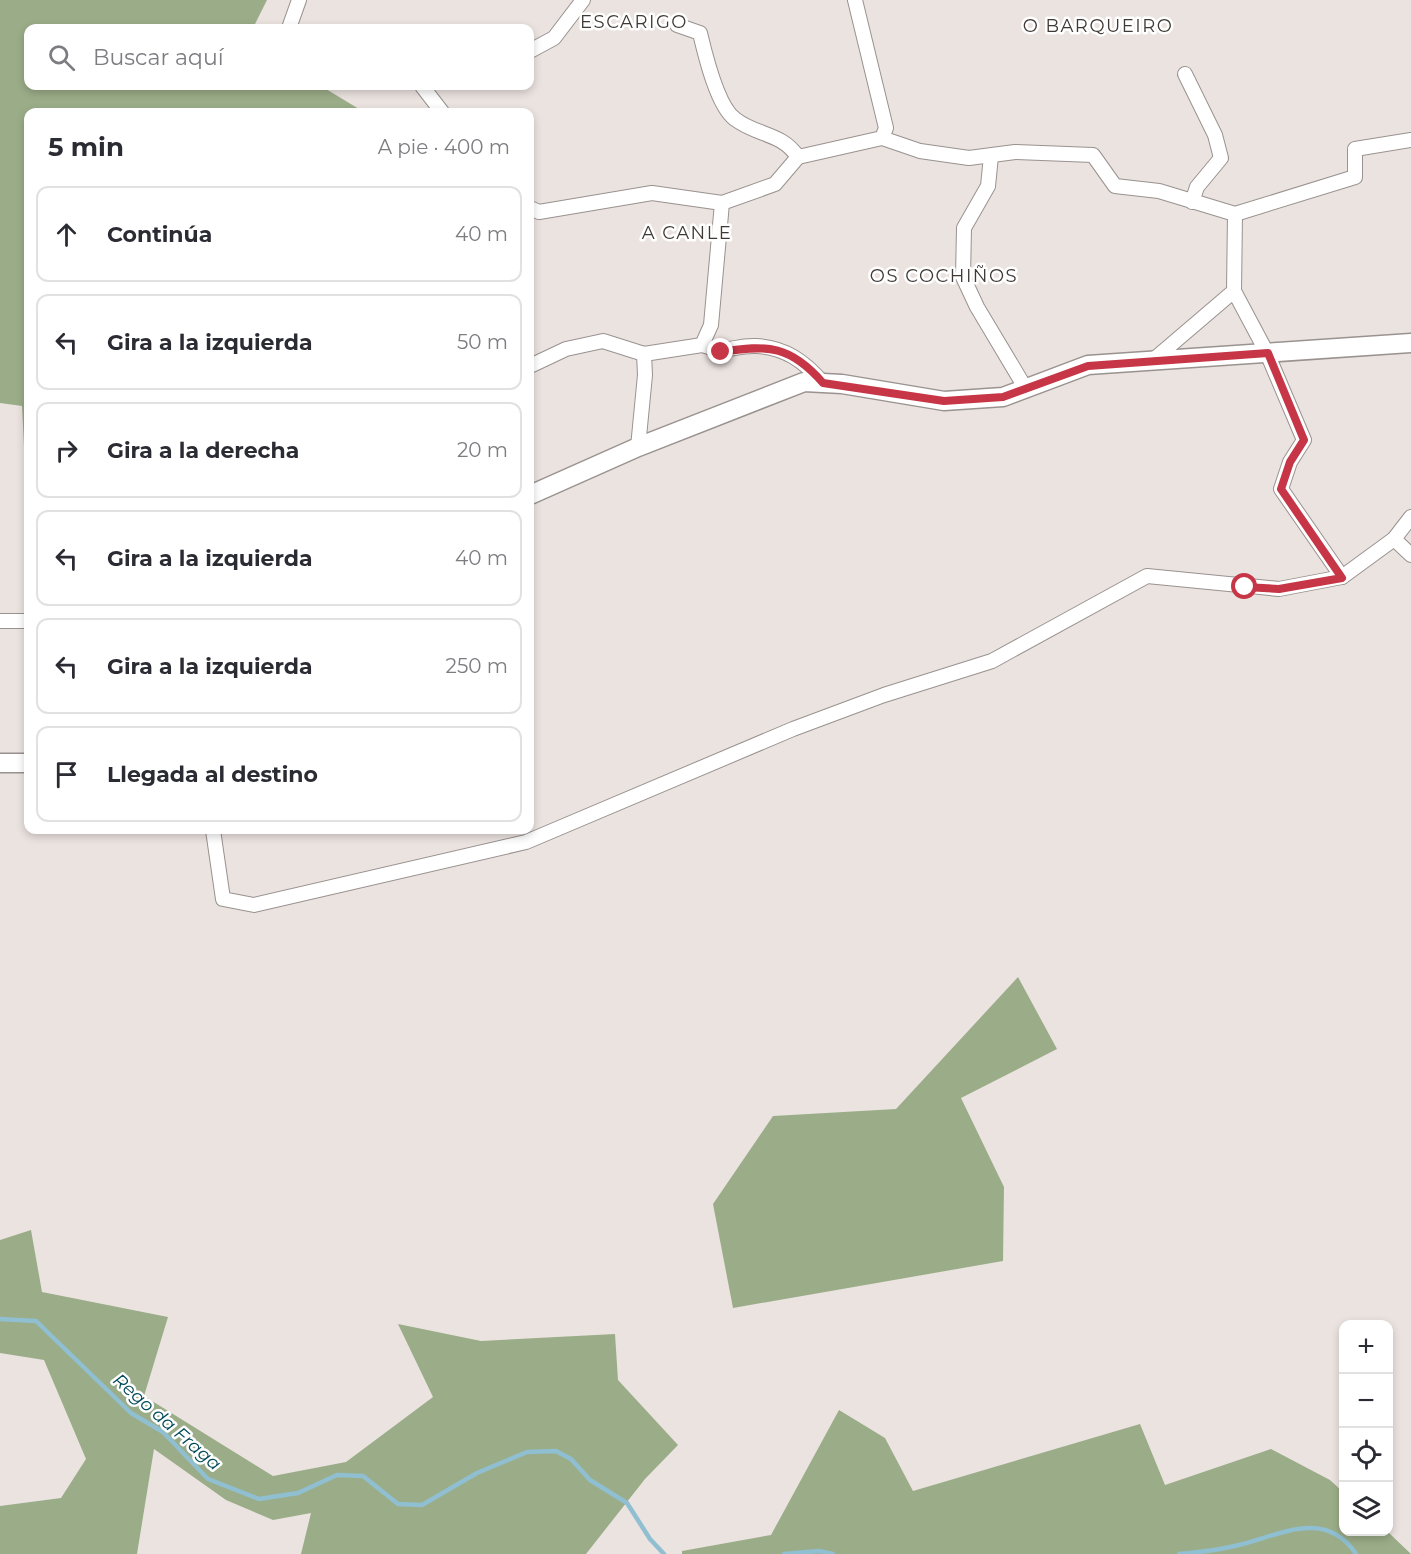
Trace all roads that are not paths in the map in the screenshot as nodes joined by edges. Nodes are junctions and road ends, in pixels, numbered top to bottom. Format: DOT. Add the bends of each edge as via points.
graph roads {
  1 [pos="299,0"];
  2 [pos="583,0"];
  3 [pos="855,0"];
  4 [pos="290,24"];
  5 [pos="677,25"];
  6 [pos="534,49"];
  7 [pos="1185,74"];
  8 [pos="425,90"];
  9 [pos="439,108"];
  10 [pos="882,138"];
  11 [pos="1411,140"];
  12 [pos="991,156"];
  13 [pos="798,157"];
  14 [pos="1192,202"];
  15 [pos="722,203"];
  16 [pos="534,210"];
  17 [pos="1235,214"];
  18 [pos="1234,291"];
  19 [pos="1411,343"];
  20 [pos="702,345"];
  21 [pos="1268,353"];
  22 [pos="644,354"];
  23 [pos="1152,361"];
  24 [pos="534,364"];
  25 [pos="823,383"];
  26 [pos="1026,389"];
  27 [pos="638,447"];
  28 [pos="534,493"];
  29 [pos="1411,517"];
  30 [pos="1394,539"];
  31 [pos="1411,555"];
  32 [pos="1342,578"];
  33 [pos="0,621"];
  34 [pos="24,621"];
  35 [pos="0,763"];
  36 [pos="24,763"];
  37 [pos="214,834"];
  1 -- 4 [label="street"];
  2 -- 6 [label="street" via="554,38"];
  3 -- 10 [label="street" via="886,128"];
  5 -- 13 [label="street" via="700,33 714,86 734,119 789,144"];
  7 -- 14 [label="street" via="1215,135 1221,158 1197,187"];
  8 -- 9 [label="street"];
  10 -- 12 [label="street" via="920,151 959,157"];
  10 -- 13 [label="street"];
  11 -- 17 [label="street" via="1355,149 1355,177"];
  12 -- 14 [label="street" via="1015,152 1093,155 1115,186 1159,191"];
  12 -- 26 [label="street" via="988,186 964,228 963,277"];
  13 -- 15 [label="street" via="775,184"];
  14 -- 17 [label="street"];
  15 -- 16 [label="street" via="652,193"];
  15 -- 20 [label="street" via="711,325"];
  17 -- 18 [label="street"];
  18 -- 21 [label="street"];
  18 -- 23 [label="street"];
  19 -- 21 [label="street"];
  20 -- 22 [label="street"];
  20 -- 25 [label="street" via="721,352 755,346 780,350 806,363"];
  21 -- 23 [label="street"];
  21 -- 32 [label="street" via="1304,440 1290,462 1281,489"];
  22 -- 24 [label="street" via="603,341 566,349"];
  22 -- 27 [label="street"];
  23 -- 26 [label="street" via="1088,366"];
  25 -- 26 [label="street" via="944,401 1003,397"];
  25 -- 27 [label="street" via="804,382"];
  27 -- 28 [label="street"];
  29 -- 30 [label="street"];
  30 -- 31 [label="street"];
  30 -- 32 [label="street"];
  32 -- 37 [label="street" via="1279,589 1147,576 992,661 793,729 526,842 254,905 223,899"];
  33 -- 34 [label="street"];
  35 -- 36 [label="street"];
}
